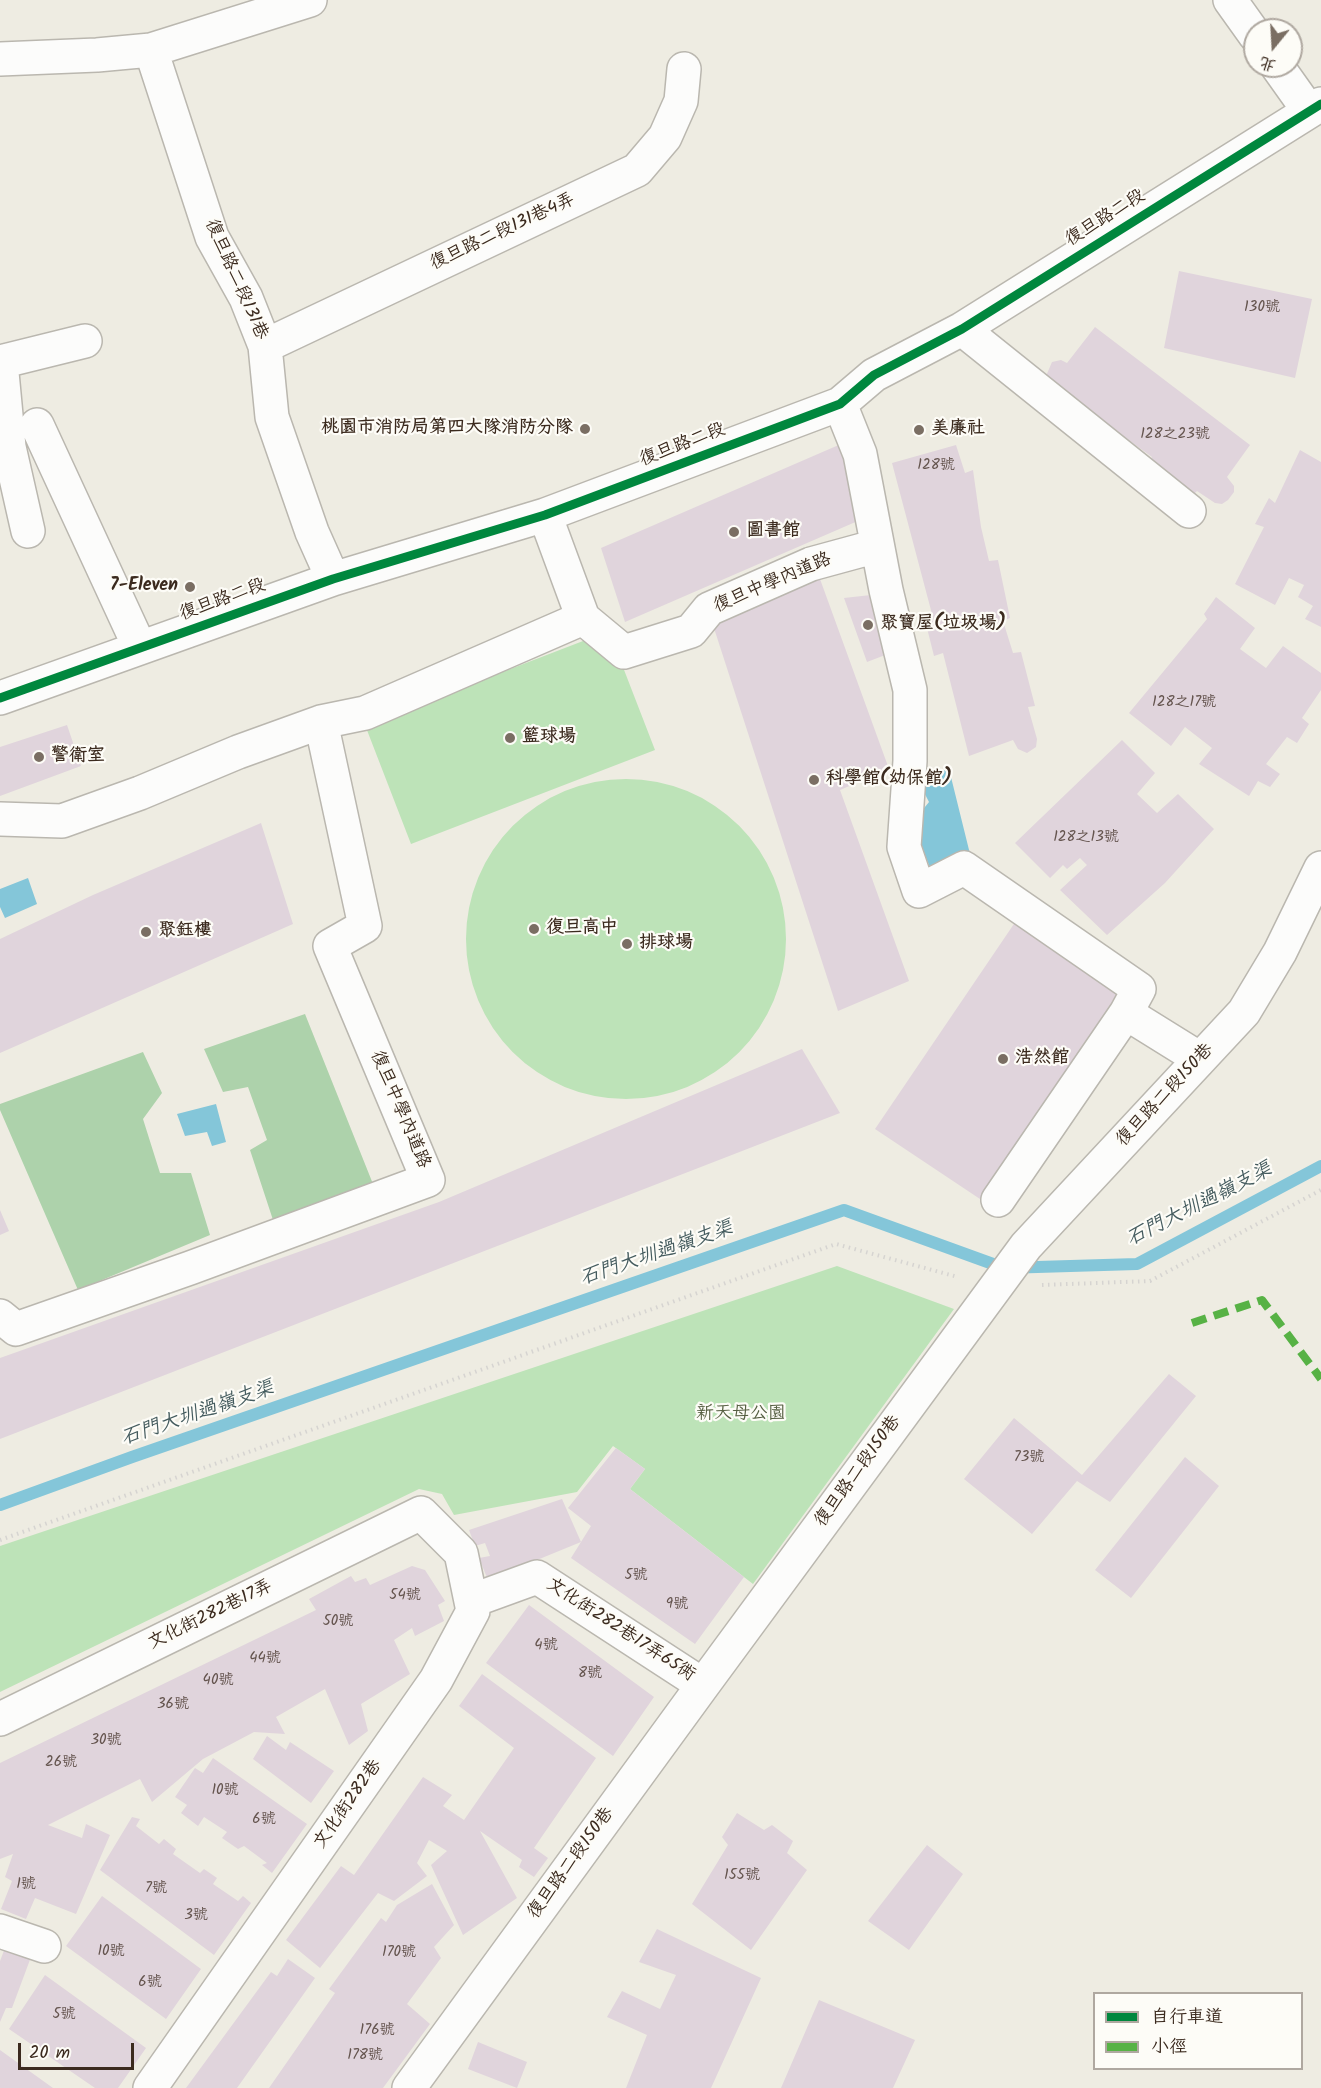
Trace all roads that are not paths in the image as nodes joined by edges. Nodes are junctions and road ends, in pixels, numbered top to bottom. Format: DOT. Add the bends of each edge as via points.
graph roads {
  1 [pos="310,0"];
  2 [pos="1230,0"];
  3 [pos="1243,18"];
  4 [pos="151,50"];
  5 [pos="0,59"];
  6 [pos="684,69"];
  7 [pos="1288,78"];
  8 [pos="1315,108"];
  9 [pos="962,329"];
  10 [pos="85,341"];
  11 [pos="265,346"];
  12 [pos="0,362"];
  13 [pos="840,404"];
  14 [pos="37,425"];
  15 [pos="1189,511"];
  16 [pos="545,515"];
  17 [pos="28,531"];
  18 [pos="877,546"];
  19 [pos="333,579"];
  20 [pos="583,618"];
  21 [pos="140,648"];
  22 [pos="0,698"];
  23 [pos="321,722"];
  24 [pos="0,819"];
  25 [pos="1321,868"];
  26 [pos="1126,1013"];
  27 [pos="1200,1059"];
  28 [pos="998,1200"];
  29 [pos="0,1316"];
  30 [pos="421,1513"];
  31 [pos="471,1601"];
  32 [pos="703,1685"];
  33 [pos="0,1719"];
  34 [pos="0,1930"];
  35 [pos="44,1946"];
  36 [pos="150,2088"];
  37 [pos="409,2088"];
  1 -- 4 [label="street"];
  2 -- 3 [label="street"];
  4 -- 5 [label="street"];
  4 -- 11 [label="street, 復旦路二段131巷" via="212,237 246,298"];
  6 -- 11 [label="street, 復旦路二段131巷4弄" via="681,101 665,137 637,170"];
  7 -- 8 [label="street"];
  8 -- 9 [label="street, 復旦路二段"];
  9 -- 13 [label="street, 復旦路二段" via="874,375"];
  9 -- 15 [label="street"];
  10 -- 12 [label="street"];
  11 -- 19 [label="street, 復旦路二段131巷" via="273,417 312,532"];
  12 -- 17 [label="street" via="9,447"];
  13 -- 16 [label="street, 復旦路二段"];
  13 -- 18 [label="street" via="860,454"];
  14 -- 21 [label="street"];
  16 -- 19 [label="street, 復旦路二段"];
  16 -- 20 [label="street"];
  18 -- 20 [label="street, 復旦中學內道路" via="811,564 709,609 691,631 624,652"];
  18 -- 26 [label="street" via="910,690 904,847 919,891 964,868 1140,988"];
  19 -- 21 [label="street, 復旦路二段"];
  20 -- 23 [label="street" via="365,713"];
  21 -- 22 [label="street, 復旦路二段"];
  23 -- 24 [label="street" via="63,820"];
  23 -- 29 [label="street, 復旦中學內道路" via="366,926 330,946 428,1180 16,1329"];
  25 -- 27 [label="street, 復旦路二段150巷" via="1280,952 1244,1012"];
  26 -- 27 [label="street"];
  26 -- 28 [label="street"];
  27 -- 32 [label="street, 復旦路二段150巷" via="1026,1246"];
  30 -- 31 [label="street, 文化街282巷" via="461,1553"];
  30 -- 33 [label="street, 文化街282巷17弄"];
  31 -- 32 [label="street, 文化街282巷17弄65衖" via="537,1576"];
  31 -- 36 [label="street, 文化街282巷" via="473,1611 436,1680"];
  32 -- 37 [label="street, 復旦路二段150巷"];
  34 -- 35 [label="street"];
}
